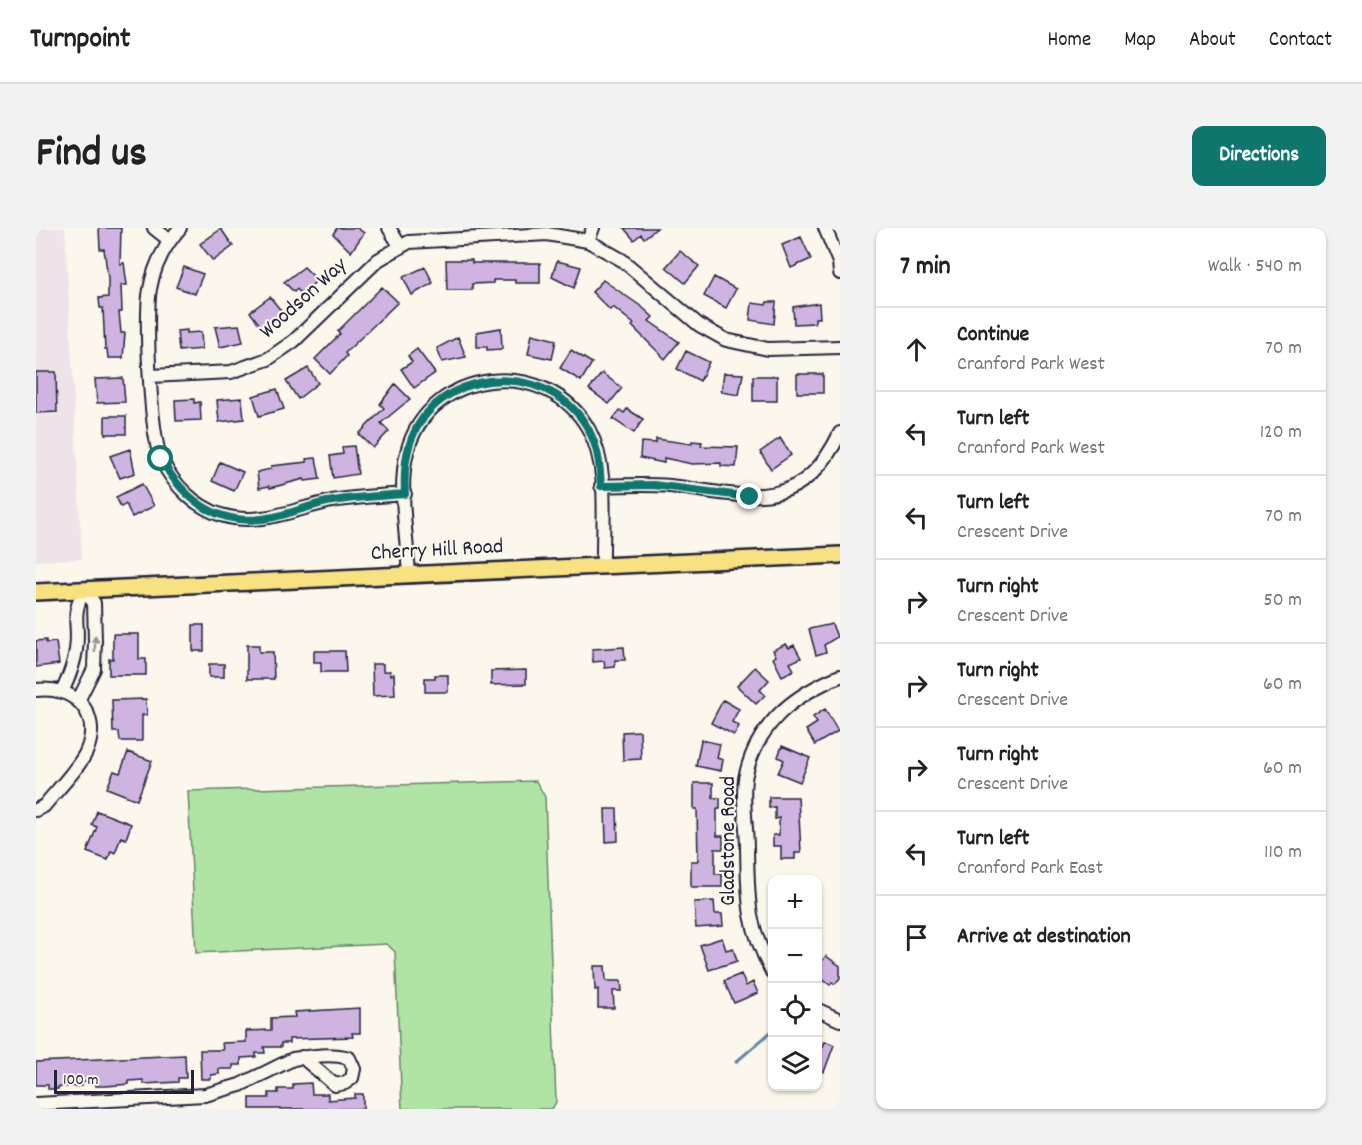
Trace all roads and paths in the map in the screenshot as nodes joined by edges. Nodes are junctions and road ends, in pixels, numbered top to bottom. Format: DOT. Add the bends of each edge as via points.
graph roads {
  1 [pos="154,228"];
  2 [pos="180,228"];
  3 [pos="389,228"];
  4 [pos="593,228"];
  5 [pos="825,228"];
  6 [pos="170,240"];
  7 [pos="588,240"];
  8 [pos="400,246"];
  9 [pos="840,273"];
  10 [pos="840,347"];
  11 [pos="150,376"];
  12 [pos="840,433"];
  13 [pos="601,486"];
  14 [pos="405,494"];
  15 [pos="840,555"];
  16 [pos="603,566"];
  17 [pos="409,575"];
  18 [pos="84,590"];
  19 [pos="36,592"];
  20 [pos="840,676"];
  21 [pos="36,690"];
  22 [pos="63,690"];
  23 [pos="79,699"];
  24 [pos="36,810"];
  25 [pos="768,964"];
  26 [pos="302,1058"];
  27 [pos="36,1104"];
  1 -- 6 [label="street"];
  2 -- 6 [label="street"];
  3 -- 8 [label="street"];
  4 -- 7 [label="street"];
  5 -- 9 [label="street"];
  6 -- 11 [label="street" via="150,287"];
  7 -- 8 [label="street, Woodson Way" via="546,234 438,239"];
  7 -- 10 [label="street, Woodson Way" via="622,260 699,325 726,340 768,349"];
  8 -- 11 [label="street, Woodson Way" via="378,260 294,341 268,359 231,372"];
  11 -- 14 [label="street" via="161,459 176,485 207,510 256,520 331,501"];
  12 -- 13 [label="street" via="817,469 778,493 750,497 653,485"];
  13 -- 14 [label="street" via="592,437 574,410 540,387 501,379 470,384 433,407 419,425 407,452"];
  13 -- 16 [label="street"];
  14 -- 17 [label="street"];
  15 -- 16 [label="main road, Cherry Hill Road"];
  16 -- 17 [label="main road, Cherry Hill Road"];
  17 -- 18 [label="main road, Cherry Hill Road"];
  18 -- 19 [label="main road, Cherry Hill Road"];
  18 -- 22 [label="street" via="75,608 74,666"];
  23 -- 18 [label="street, one-way" via="94,669 94,603"];
  20 -- 25 [label="street, Gladstone Road" via="809,689 777,715 756,743 745,776 749,910 757,943"];
  21 -- 22 [label="street"];
  22 -- 23 [label="street"];
  23 -- 24 [label="street" via="88,717 87,751 44,806"];
  26 -- 27 [label="street" via="240,1085 204,1095"];
}
